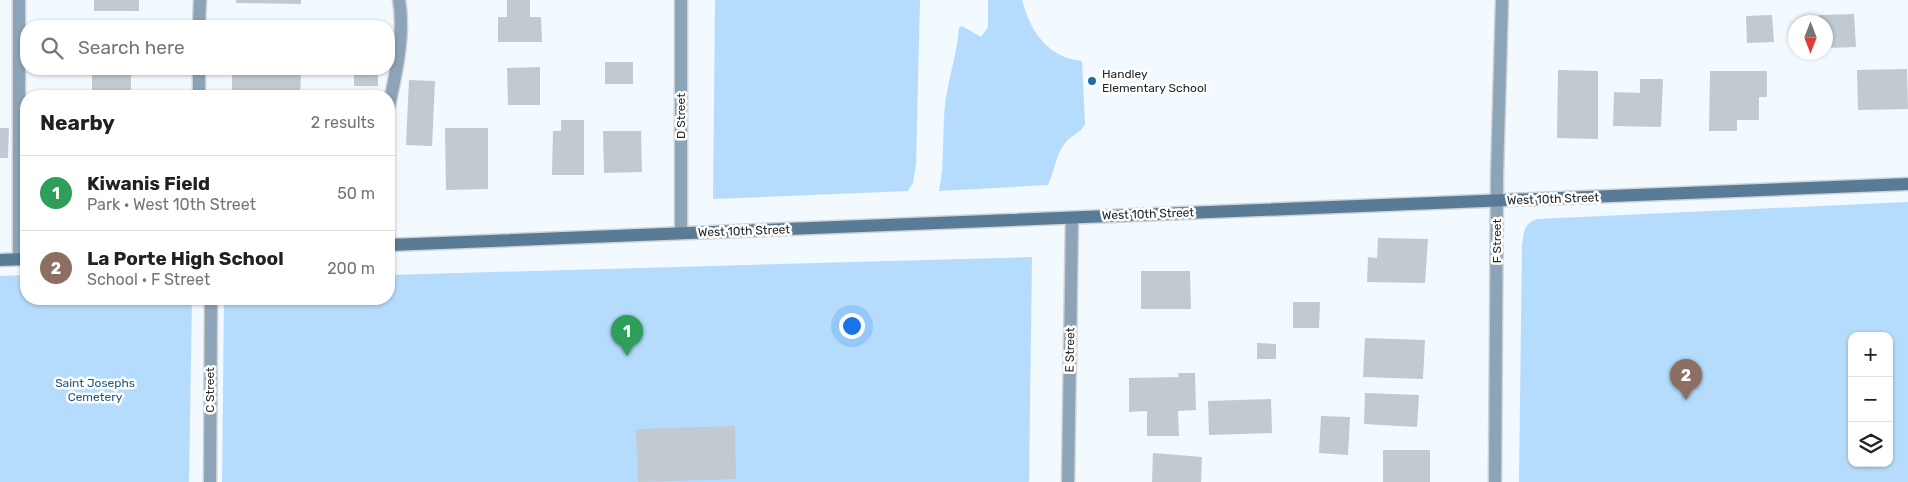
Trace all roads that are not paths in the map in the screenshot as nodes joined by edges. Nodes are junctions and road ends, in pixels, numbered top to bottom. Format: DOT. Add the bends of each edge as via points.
graph roads {
  1 [pos="19,0"];
  2 [pos="200,0"];
  3 [pos="399,0"];
  4 [pos="681,0"];
  5 [pos="1502,0"];
  6 [pos="200,20"];
  7 [pos="20,65"];
  8 [pos="20,75"];
  9 [pos="199,75"];
  10 [pos="20,90"];
  11 [pos="199,90"];
  12 [pos="393,90"];
  13 [pos="1908,184"];
  14 [pos="1497,201"];
  15 [pos="1072,218"];
  16 [pos="681,232"];
  17 [pos="395,245"];
  18 [pos="20,259"];
  19 [pos="0,260"];
  20 [pos="211,305"];
  21 [pos="210,482"];
  22 [pos="1068,482"];
  23 [pos="1495,482"];
  1 -- 7 [label="street"];
  2 -- 6 [label="street"];
  3 -- 12 [label="street" via="398,66"];
  4 -- 16 [label="street, D Street"];
  5 -- 14 [label="street, F Street"];
  8 -- 10 [label="street"];
  9 -- 11 [label="street"];
  13 -- 14 [label="street, West 10th Street"];
  14 -- 15 [label="street, West 10th Street"];
  14 -- 23 [label="street, F Street"];
  15 -- 16 [label="street, West 10th Street"];
  15 -- 22 [label="street, E Street"];
  16 -- 17 [label="street, West 10th Street"];
  18 -- 19 [label="street"];
  20 -- 21 [label="street, C Street"];
}
